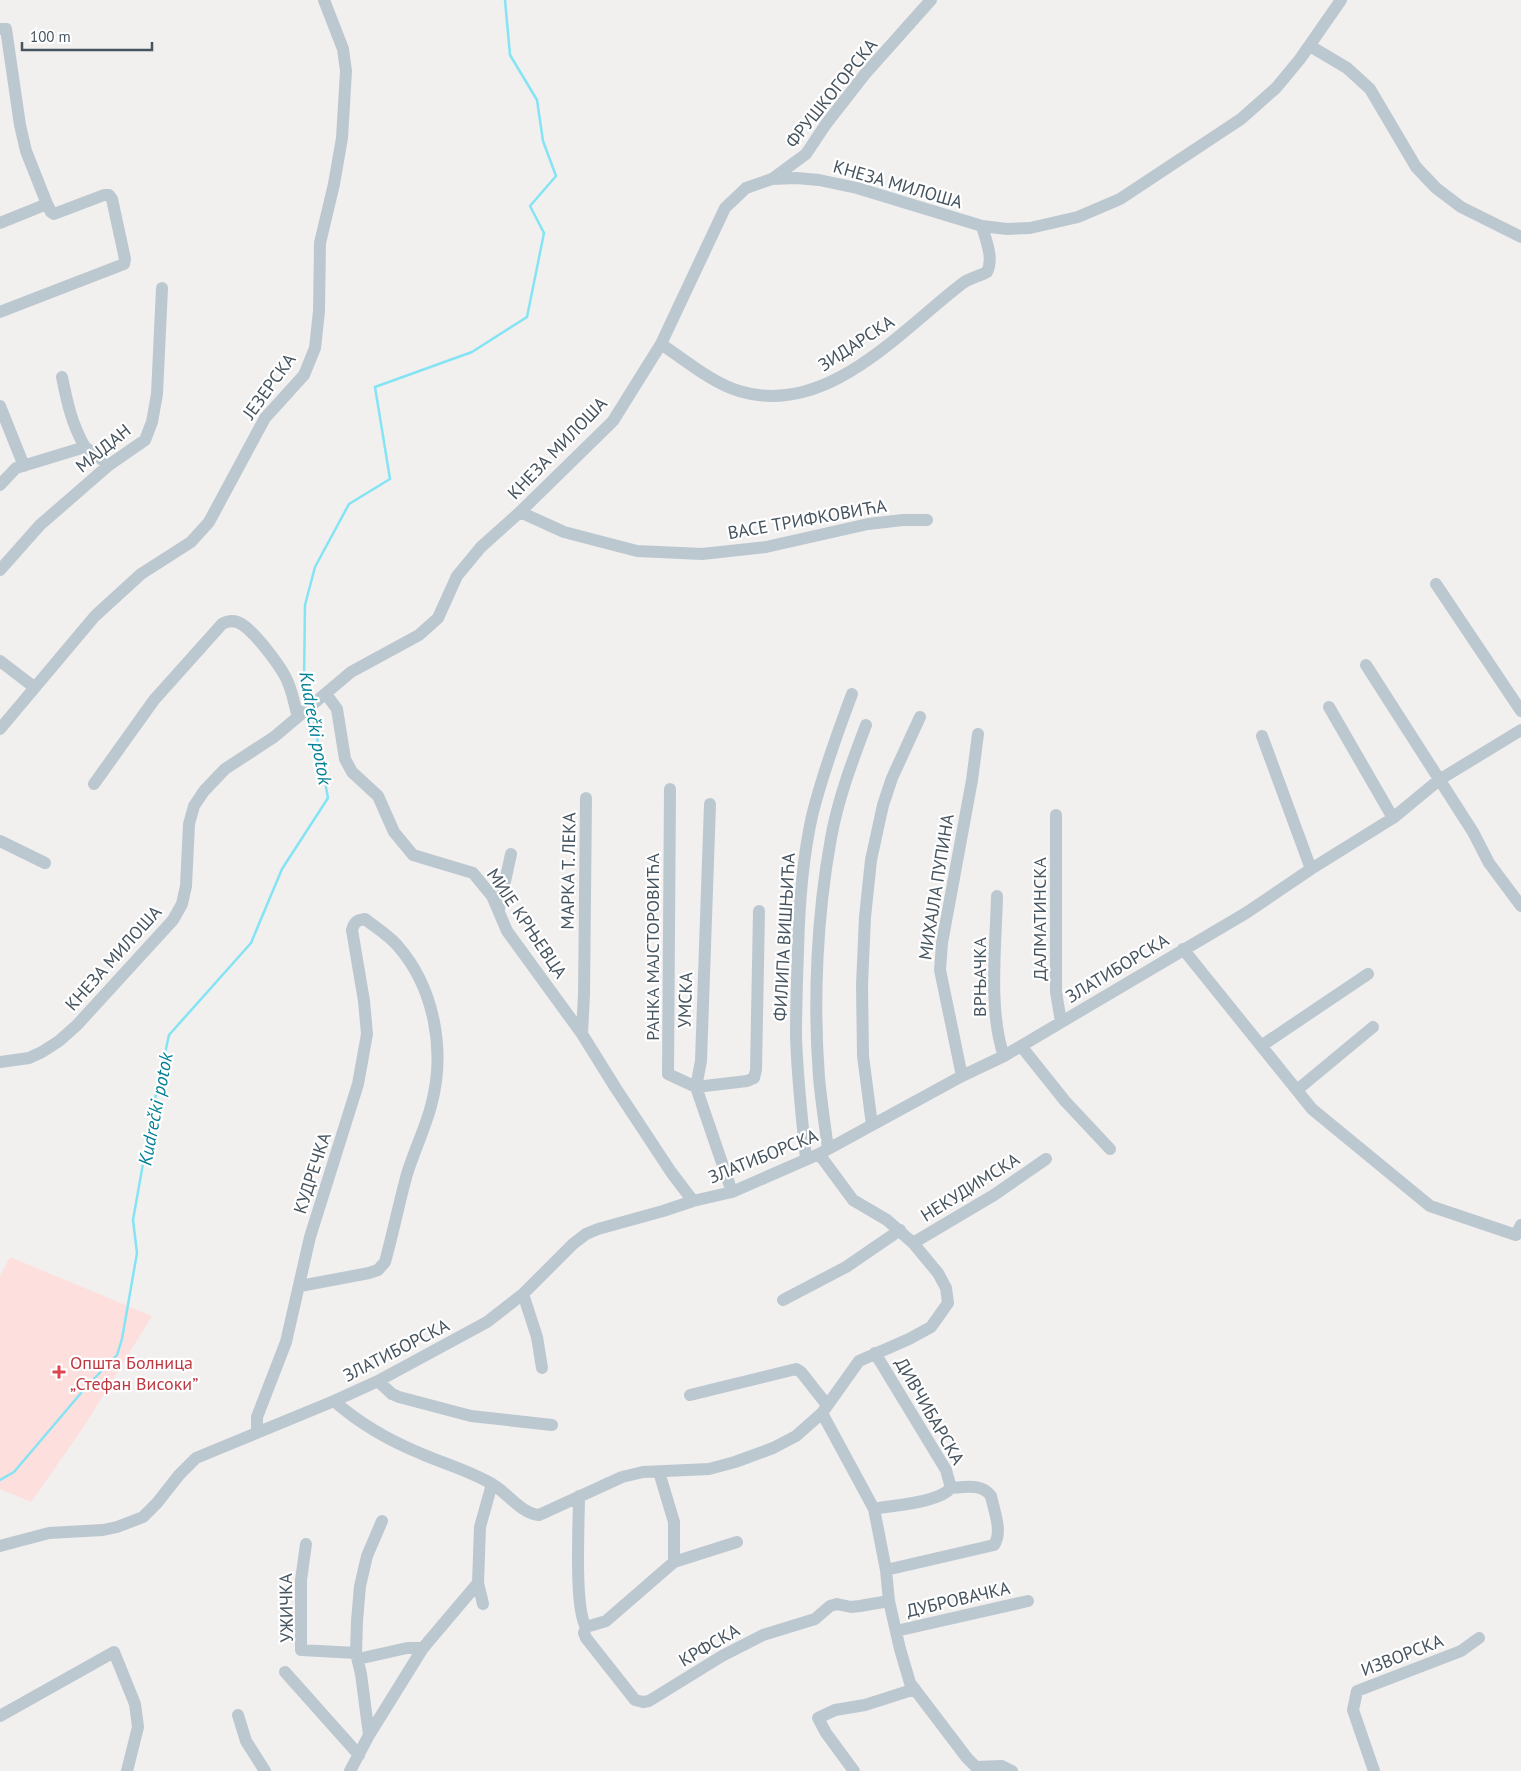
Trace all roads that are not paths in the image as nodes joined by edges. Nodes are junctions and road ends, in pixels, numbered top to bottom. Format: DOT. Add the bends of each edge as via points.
graph roads {
  1 [pos="324,0"];
  2 [pos="932,0"];
  3 [pos="1341,0"];
  4 [pos="0,29"];
  5 [pos="1310,46"];
  6 [pos="772,179"];
  7 [pos="47,204"];
  8 [pos="0,223"];
  9 [pos="982,226"];
  10 [pos="1521,237"];
  11 [pos="161,289"];
  12 [pos="0,312"];
  13 [pos="661,344"];
  14 [pos="62,377"];
  15 [pos="0,408"];
  16 [pos="85,448"];
  17 [pos="109,465"];
  18 [pos="24,466"];
  19 [pos="0,485"];
  20 [pos="520,512"];
  21 [pos="927,520"];
  22 [pos="0,570"];
  23 [pos="1436,584"];
  24 [pos="0,661"];
  25 [pos="1366,665"];
  26 [pos="34,687"];
  27 [pos="326,694"];
  28 [pos="852,694"];
  29 [pos="1328,707"];
  30 [pos="306,710"];
  31 [pos="1521,711"];
  32 [pos="920,717"];
  33 [pos="866,725"];
  34 [pos="0,729"];
  35 [pos="1521,730"];
  36 [pos="978,734"];
  37 [pos="1262,736"];
  38 [pos="1439,780"];
  39 [pos="94,784"];
  40 [pos="670,789"];
  41 [pos="586,798"];
  42 [pos="710,804"];
  43 [pos="1056,815"];
  44 [pos="1393,818"];
  45 [pos="0,841"];
  46 [pos="511,854"];
  47 [pos="45,862"];
  48 [pos="1312,869"];
  49 [pos="997,896"];
  50 [pos="1521,906"];
  51 [pos="499,910"];
  52 [pos="759,911"];
  53 [pos="1183,949"];
  54 [pos="1368,974"];
  55 [pos="1061,1022"];
  56 [pos="1373,1027"];
  57 [pos="582,1034"];
  58 [pos="1021,1046"];
  59 [pos="1261,1046"];
  60 [pos="1004,1056"];
  61 [pos="0,1062"];
  62 [pos="962,1076"];
  63 [pos="696,1087"];
  64 [pos="1296,1090"];
  65 [pos="872,1124"];
  66 [pos="1110,1150"];
  67 [pos="823,1152"];
  68 [pos="806,1159"];
  69 [pos="1046,1159"];
  70 [pos="732,1192"];
  71 [pos="693,1201"];
  72 [pos="900,1230"];
  73 [pos="1519,1230"];
  74 [pos="913,1243"];
  75 [pos="300,1286"];
  76 [pos="523,1294"];
  77 [pos="783,1300"];
  78 [pos="875,1353"];
  79 [pos="542,1368"];
  80 [pos="378,1381"];
  81 [pos="690,1395"];
  82 [pos="334,1401"];
  83 [pos="824,1409"];
  84 [pos="552,1425"];
  85 [pos="256,1433"];
  86 [pos="659,1472"];
  87 [pos="492,1484"];
  88 [pos="951,1488"];
  89 [pos="579,1496"];
  90 [pos="874,1509"];
  91 [pos="382,1521"];
  92 [pos="737,1542"];
  93 [pos="306,1544"];
  94 [pos="0,1546"];
  95 [pos="674,1562"];
  96 [pos="886,1570"];
  97 [pos="478,1583"];
  98 [pos="889,1601"];
  99 [pos="1028,1601"];
  100 [pos="483,1604"];
  101 [pos="586,1627"];
  102 [pos="896,1632"];
  103 [pos="1479,1638"];
  104 [pos="423,1648"];
  105 [pos="357,1656"];
  106 [pos="285,1672"];
  107 [pos="915,1689"];
  108 [pos="238,1715"];
  109 [pos="0,1716"];
  110 [pos="369,1735"];
  111 [pos="359,1755"];
  112 [pos="128,1771"];
  113 [pos="266,1771"];
  114 [pos="350,1771"];
  115 [pos="854,1771"];
  116 [pos="1012,1771"];
  117 [pos="1374,1771"];
  1 -- 26 [label="street, ЈЕЗЕРСКА" via="343,49 346,71 342,138 320,243 315,348 304,375 265,418 209,522 191,542 142,574 95,616"];
  2 -- 6 [label="street, ФРУШКОГОРСКА" via="865,74 806,154"];
  3 -- 5 [label="street, КНЕЗА МИЛОША"];
  4 -- 7 [label="street" via="6,29 26,151"];
  5 -- 9 [label="street, КНЕЗА МИЛОША" via="1276,88 1241,120 1120,199 1078,217 1030,228 1007,230"];
  5 -- 10 [label="street" via="1347,68 1370,89 1416,166 1436,188 1461,208"];
  6 -- 9 [label="street, КНЕЗА МИЛОША" via="819,180 857,188"];
  6 -- 13 [label="street, КНЕЗА МИЛОША" via="746,188 725,208"];
  7 -- 8 [label="street"];
  7 -- 12 [label="street" via="54,214 109,195 124,264"];
  9 -- 13 [label="street, ЗИДАРСКА" via="991,258 987,272 965,281 901,336 838,378 814,389 772,396 739,391 721,384"];
  11 -- 17 [label="street, МАЈДАН" via="157,394 152,422 145,440"];
  13 -- 20 [label="street, КНЕЗА МИЛОША" via="613,421"];
  14 -- 16 [label="street" via="76,433"];
  15 -- 18 [label="street"];
  16 -- 17 [label="street"];
  16 -- 18 [label="street"];
  17 -- 22 [label="street, МАЈДАН" via="40,525"];
  18 -- 19 [label="street" via="16,468"];
  20 -- 21 [label="street, ВАСЕ ТРИФКОВИЋА" via="564,532 638,550 702,554 766,547 868,524"];
  20 -- 27 [label="street, КНЕЗА МИЛОША" via="481,547 457,576 438,618 427,629 351,672"];
  23 -- 31 [label="street"];
  24 -- 26 [label="street"];
  25 -- 38 [label="street"];
  26 -- 34 [label="street, ЈЕЗЕРСКА"];
  27 -- 30 [label="street, КНЕЗА МИЛОША"];
  27 -- 51 [label="street, МИЈЕ КРЊЕВЦА" via="337,710 344,759 352,772 378,796 394,832 413,855 473,873"];
  28 -- 68 [label="street, ФИЛИПА ВИШЊИЋА" via="814,808 802,875 796,1033"];
  29 -- 44 [label="street"];
  30 -- 39 [label="street" via="267,650 243,625 227,621 154,700"];
  30 -- 61 [label="street, КНЕЗА МИЛОША" via="274,737 225,768 194,806 189,824 186,886 174,920 59,1041 29,1058"];
  32 -- 65 [label="street" via="892,778 871,860 862,994 863,1056"];
  33 -- 67 [label="street" via="831,838 822,907 816,1019"];
  35 -- 38 [label="street, ЗЛАТИБОРСКА"];
  36 -- 62 [label="street, МИХАЈЛА ПУПИНА" via="940,970"];
  37 -- 48 [label="street"];
  38 -- 44 [label="street, ЗЛАТИБОРСКА"];
  38 -- 50 [label="street" via="1489,863"];
  40 -- 63 [label="street, РАНКА МАЈСТОРОВИЋА" via="668,1074"];
  41 -- 57 [label="street, МАРКА Т. ЛЕКА"];
  42 -- 63 [label="street, УМСКА" via="701,1061"];
  43 -- 55 [label="street, ДАЛМАТИНСКА" via="1056,992"];
  44 -- 48 [label="street, ЗЛАТИБОРСКА"];
  45 -- 47 [label="street"];
  46 -- 51 [label="street"];
  48 -- 53 [label="street, ЗЛАТИБОРСКА" via="1246,913"];
  49 -- 60 [label="street, ВРЊАЧКА" via="996,1018"];
  51 -- 57 [label="street, МИЈЕ КРЊЕВЦА" via="507,931"];
  52 -- 63 [label="street" via="754,1078"];
  53 -- 55 [label="street, ЗЛАТИБОРСКА"];
  53 -- 59 [label="street"];
  54 -- 59 [label="street"];
  55 -- 58 [label="street, ЗЛАТИБОРСКА"];
  56 -- 64 [label="street"];
  57 -- 71 [label="street, МИЈЕ КРЊЕВЦА"];
  58 -- 60 [label="street, ЗЛАТИБОРСКА"];
  58 -- 66 [label="street"];
  59 -- 64 [label="street"];
  60 -- 62 [label="street, ЗЛАТИБОРСКА"];
  62 -- 65 [label="street, ЗЛАТИБОРСКА"];
  63 -- 70 [label="street, УМСКА"];
  64 -- 73 [label="street" via="1312,1109 1430,1206"];
  65 -- 67 [label="street, ЗЛАТИБОРСКА"];
  67 -- 68 [label="street, ЗЛАТИБОРСКА"];
  67 -- 72 [label="street" via="853,1200"];
  68 -- 70 [label="street, ЗЛАТИБОРСКА"];
  69 -- 74 [label="street, НЕКУДИМСКА"];
  70 -- 71 [label="street, ЗЛАТИБОРСКА"];
  71 -- 76 [label="street, ЗЛАТИБОРСКА" via="586,1234"];
  72 -- 74 [label="street"];
  72 -- 77 [label="street" via="846,1267"];
  74 -- 78 [label="street" via="942,1280 948,1303 931,1327"];
  75 -- 75 [label="street, КУДРЕЧКА" via="369,1273 378,1270 385,1262 408,1174 431,1105 439,1063 436,1033 416,972 397,944 364,919 358,920 352,930 367,1034 358,1084 310,1237"];
  75 -- 85 [label="street, КУДРЕЧКА" via="286,1342 257,1416"];
  76 -- 79 [label="street" via="537,1337"];
  76 -- 80 [label="street, ЗЛАТИБОРСКА" via="487,1322"];
  78 -- 83 [label="street" via="859,1361"];
  78 -- 88 [label="street, ДИВЧИБАРСКА" via="946,1470"];
  80 -- 82 [label="street, ЗЛАТИБОРСКА"];
  80 -- 84 [label="street" via="398,1397 471,1416"];
  81 -- 83 [label="street" via="796,1369"];
  82 -- 85 [label="street, ЗЛАТИБОРСКА"];
  82 -- 87 [label="street" via="352,1417 382,1435"];
  83 -- 86 [label="street" via="796,1436 773,1448 709,1468"];
  83 -- 90 [label="street"];
  85 -- 94 [label="street, ЗЛАТИБОРСКА" via="196,1458 143,1517 118,1527 49,1533"];
  86 -- 89 [label="street" via="622,1477"];
  86 -- 95 [label="street" via="674,1522"];
  87 -- 89 [label="street" via="530,1514 539,1515"];
  87 -- 97 [label="street" via="480,1527"];
  88 -- 90 [label="street" via="925,1500"];
  88 -- 96 [label="street" via="978,1487 989,1494 998,1533 994,1545"];
  89 -- 101 [label="street, КРФСКА" via="579,1596 582,1621"];
  90 -- 96 [label="street"];
  91 -- 105 [label="street" via="367,1556 360,1586"];
  92 -- 95 [label="street"];
  93 -- 105 [label="street, УЖИЧКА" via="301,1580 301,1650"];
  95 -- 101 [label="street" via="606,1621"];
  96 -- 98 [label="street"];
  97 -- 100 [label="street"];
  97 -- 104 [label="street"];
  98 -- 101 [label="street, КРФСКА" via="851,1607 830,1606 815,1619 763,1635 722,1656 650,1701 643,1702 635,1700 586,1638"];
  98 -- 102 [label="street"];
  99 -- 102 [label="street, ДУБРОВАЧКА"];
  102 -- 107 [label="street" via="910,1683"];
  103 -- 117 [label="street, ИЗВОРСКА" via="1461,1651 1357,1690 1353,1710"];
  104 -- 105 [label="street"];
  104 -- 110 [label="street"];
  105 -- 110 [label="street"];
  106 -- 111 [label="street"];
  107 -- 115 [label="street" via="865,1705 836,1710 818,1718"];
  107 -- 116 [label="street" via="976,1767 1002,1766"];
  108 -- 113 [label="street" via="246,1741"];
  109 -- 112 [label="street" via="114,1652 136,1704 138,1727"];
  110 -- 111 [label="street"];
  111 -- 114 [label="street"];
}
